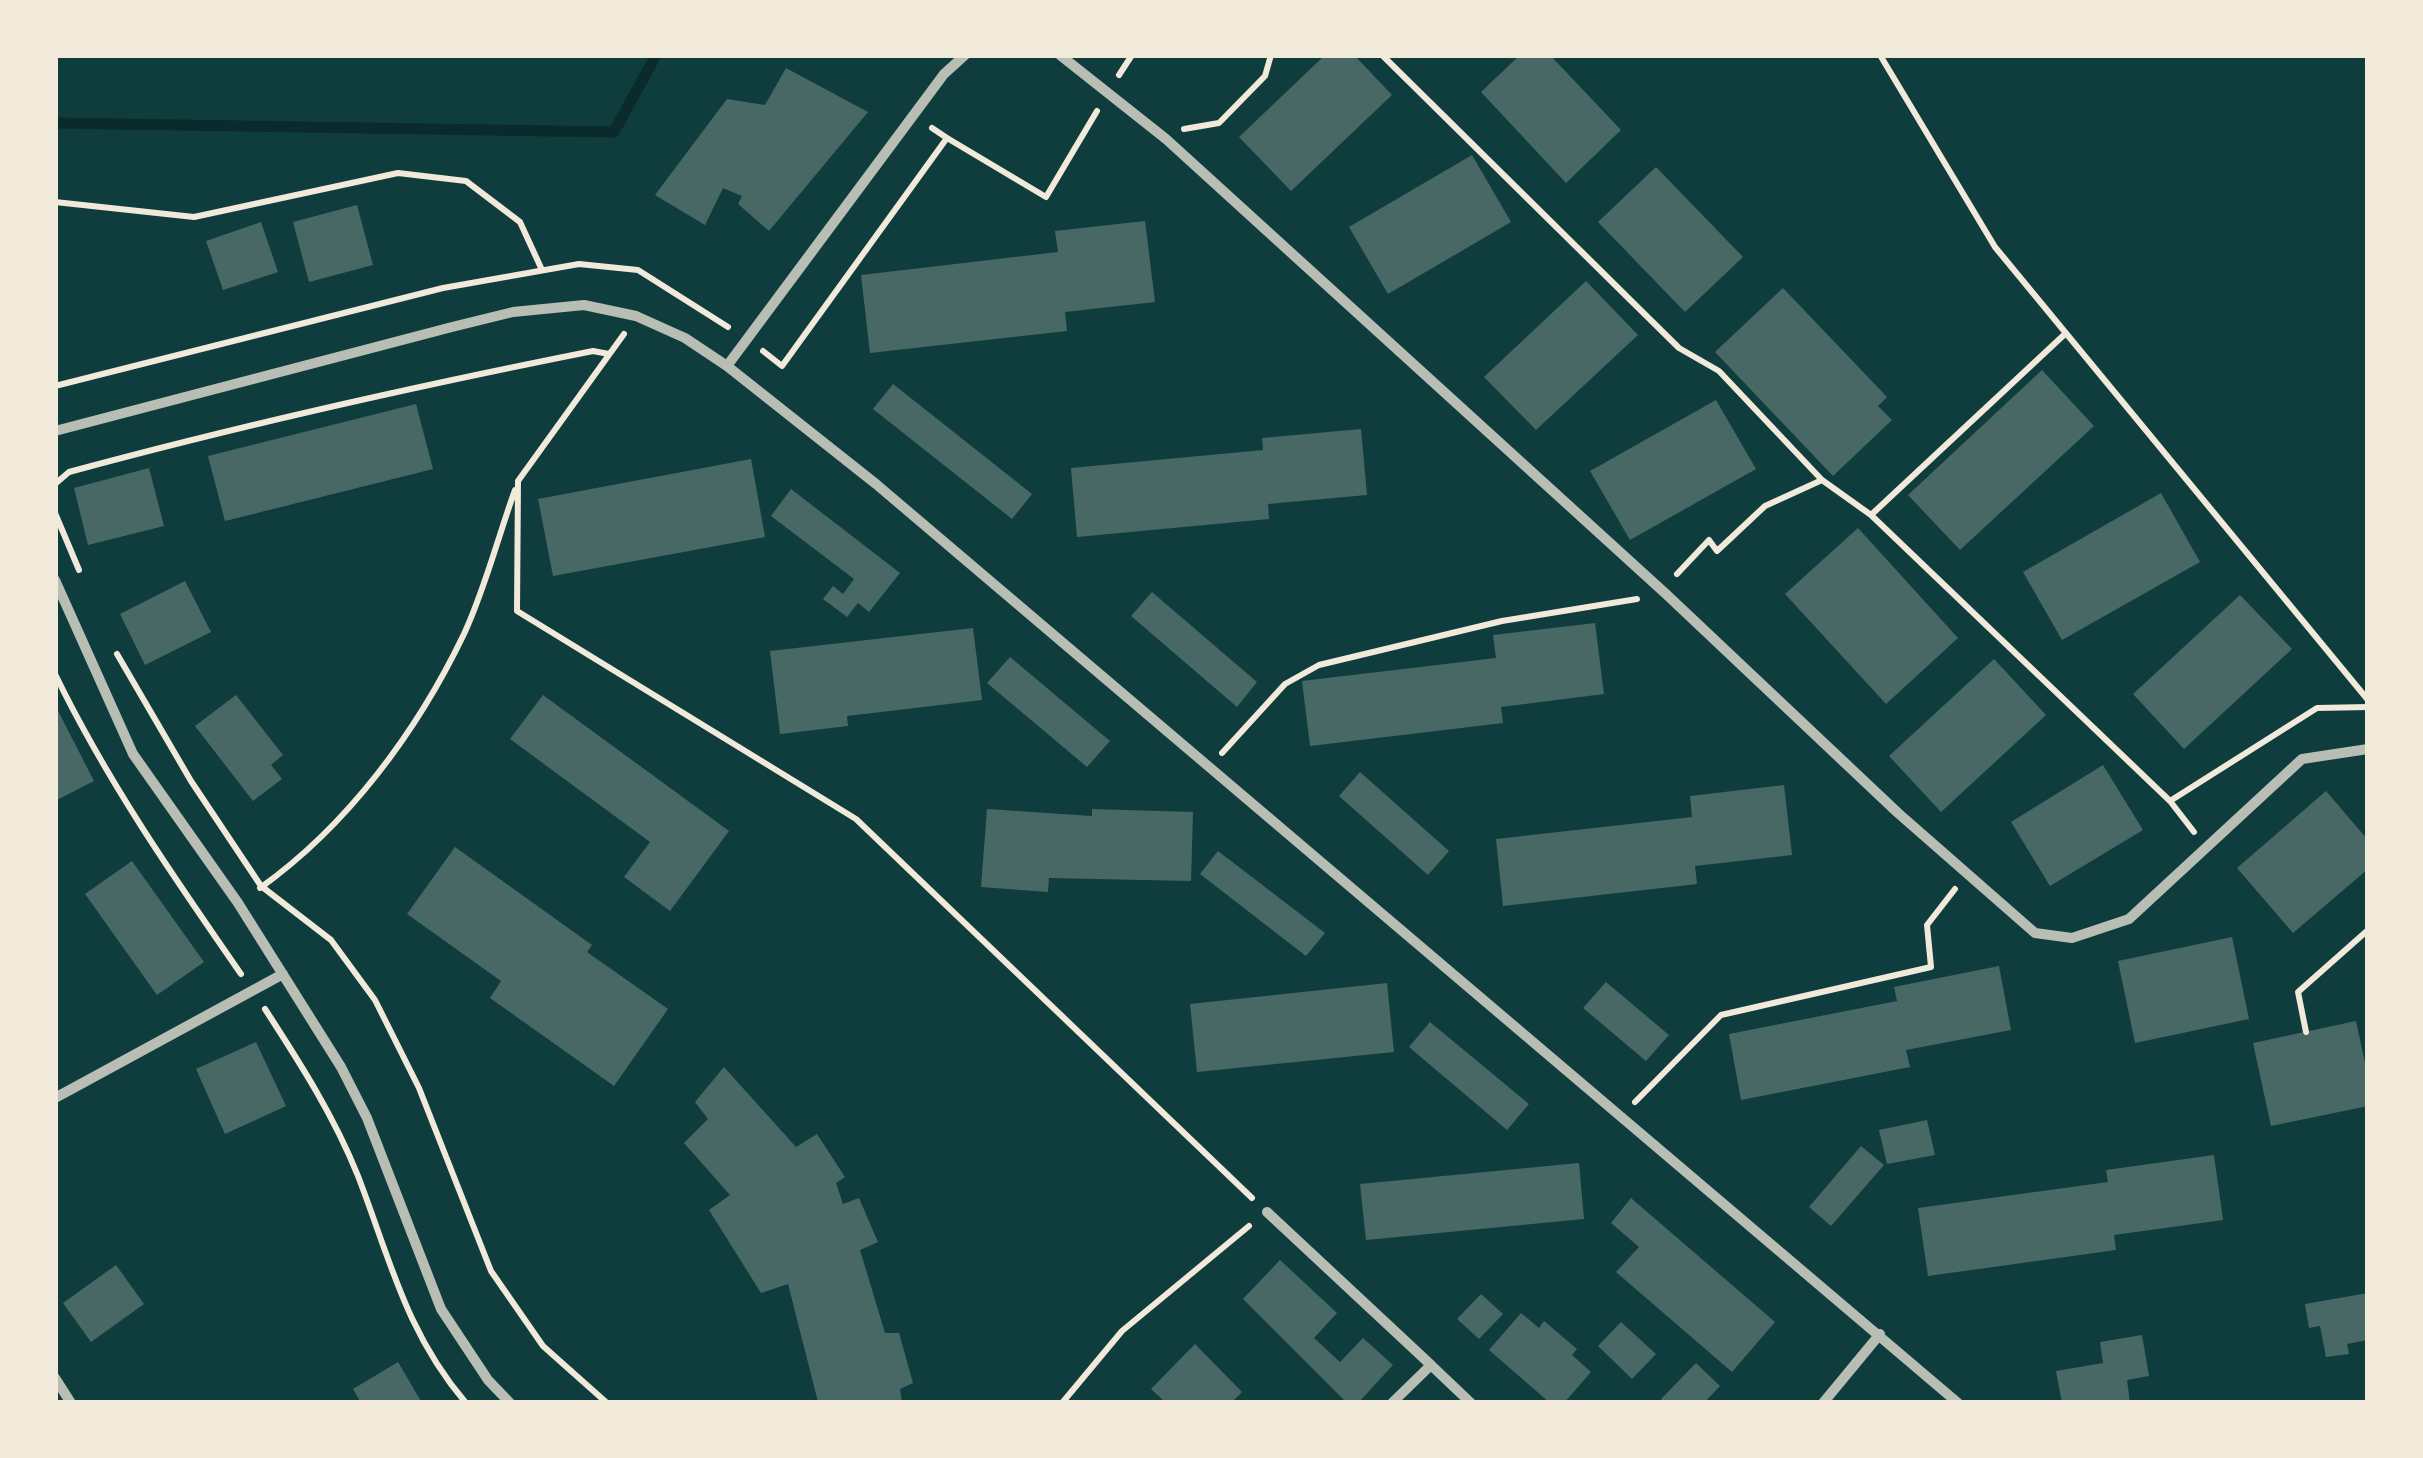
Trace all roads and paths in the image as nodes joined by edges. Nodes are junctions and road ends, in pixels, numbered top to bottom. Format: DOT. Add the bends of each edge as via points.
graph roads {
  1 [pos="965,55"];
  2 [pos="1060,55"];
  3 [pos="1271,55"];
  4 [pos="1382,55"];
  5 [pos="1880,55"];
  6 [pos="1109,90"];
  7 [pos="947,138"];
  8 [pos="1166,139"];
  9 [pos="55,202"];
  10 [pos="542,270"];
  11 [pos="636,316"];
  12 [pos="2066,334"];
  13 [pos="609,354"];
  14 [pos="727,366"];
  15 [pos="55,431"];
  16 [pos="1822,480"];
  17 [pos="518,481"];
  18 [pos="55,484"];
  19 [pos="55,513"];
  20 [pos="1871,515"];
  21 [pos="1686,560"];
  22 [pos="55,580"];
  23 [pos="84,583"];
  24 [pos="1666,594"];
  25 [pos="116,652"];
  26 [pos="55,674"];
  27 [pos="2368,704"];
  28 [pos="2368,749"];
  29 [pos="1208,769"];
  30 [pos="2170,801"];
  31 [pos="2208,848"];
  32 [pos="1969,872"];
  33 [pos="262,886"];
  34 [pos="238,903"];
  35 [pos="2368,930"];
  36 [pos="283,974"];
  37 [pos="253,991"];
  38 [pos="2306,1032"];
  39 [pos="55,1098"];
  40 [pos="1620,1118"];
  41 [pos="1266,1212"];
  42 [pos="1880,1334"];
  43 [pos="1431,1365"];
  44 [pos="55,1378"];
  45 [pos="72,1403"];
  46 [pos="466,1403"];
  47 [pos="510,1403"];
  48 [pos="607,1403"];
  49 [pos="1062,1403"];
  50 [pos="1392,1403"];
  51 [pos="1470,1403"];
  52 [pos="1823,1403"];
  53 [pos="1958,1403"];
  1 -- 14 [label="street" via="944,74"];
  2 -- 6 [label="street"];
  3 -- 8 [label="path" via="1265,76 1219,123 1191,126"];
  4 -- 16 [label="path" via="1679,348 1719,371"];
  5 -- 12 [label="path" via="1995,247"];
  6 -- 7 [label="path" via="1046,197"];
  6 -- 8 [label="street"];
  8 -- 24 [label="street"];
  9 -- 10 [label="path" via="194,216 398,173 466,182 520,222"];
  11 -- 13 [label="path"];
  11 -- 14 [label="street"];
  11 -- 15 [label="street" via="584,305 513,312"];
  12 -- 20 [label="path"];
  12 -- 27 [label="path"];
  13 -- 17 [label="path"];
  13 -- 18 [label="path" via="594,351 448,380 196,437 69,472"];
  14 -- 29 [label="street" via="876,484"];
  16 -- 20 [label="path"];
  16 -- 21 [label="path" via="1765,506 1717,551 1709,540"];
  17 -- 33 [label="path" via="464,634 394,754 304,857"];
  17 -- 41 [label="path" via="517,612 856,819"];
  19 -- 23 [label="path"];
  20 -- 30 [label="path"];
  22 -- 34 [label="street" via="133,754"];
  24 -- 29 [label="path" via="1502,621 1319,664 1285,684"];
  24 -- 32 [label="street"];
  25 -- 33 [label="path"];
  26 -- 37 [label="path" via="138,825"];
  27 -- 30 [label="path" via="2318,708"];
  28 -- 31 [label="street" via="2302,758"];
  29 -- 40 [label="street"];
  30 -- 31 [label="path"];
  31 -- 32 [label="street" via="2129,919 2072,938 2036,933"];
  32 -- 40 [label="path" via="1927,925 1931,968 1720,1015"];
  33 -- 34 [label="path"];
  33 -- 48 [label="path" via="332,940 375,1000 419,1088 490,1272 543,1346"];
  34 -- 36 [label="street"];
  35 -- 38 [label="path" via="2298,992"];
  36 -- 37 [label="street"];
  36 -- 47 [label="street" via="367,1118 440,1309"];
  37 -- 39 [label="street"];
  37 -- 46 [label="path" via="316,1087 410,1323"];
  40 -- 42 [label="street"];
  41 -- 43 [label="street"];
  41 -- 49 [label="path" via="1122,1331"];
  42 -- 52 [label="street"];
  42 -- 53 [label="street"];
  43 -- 50 [label="street"];
  43 -- 51 [label="street"];
  44 -- 45 [label="street"];
}
